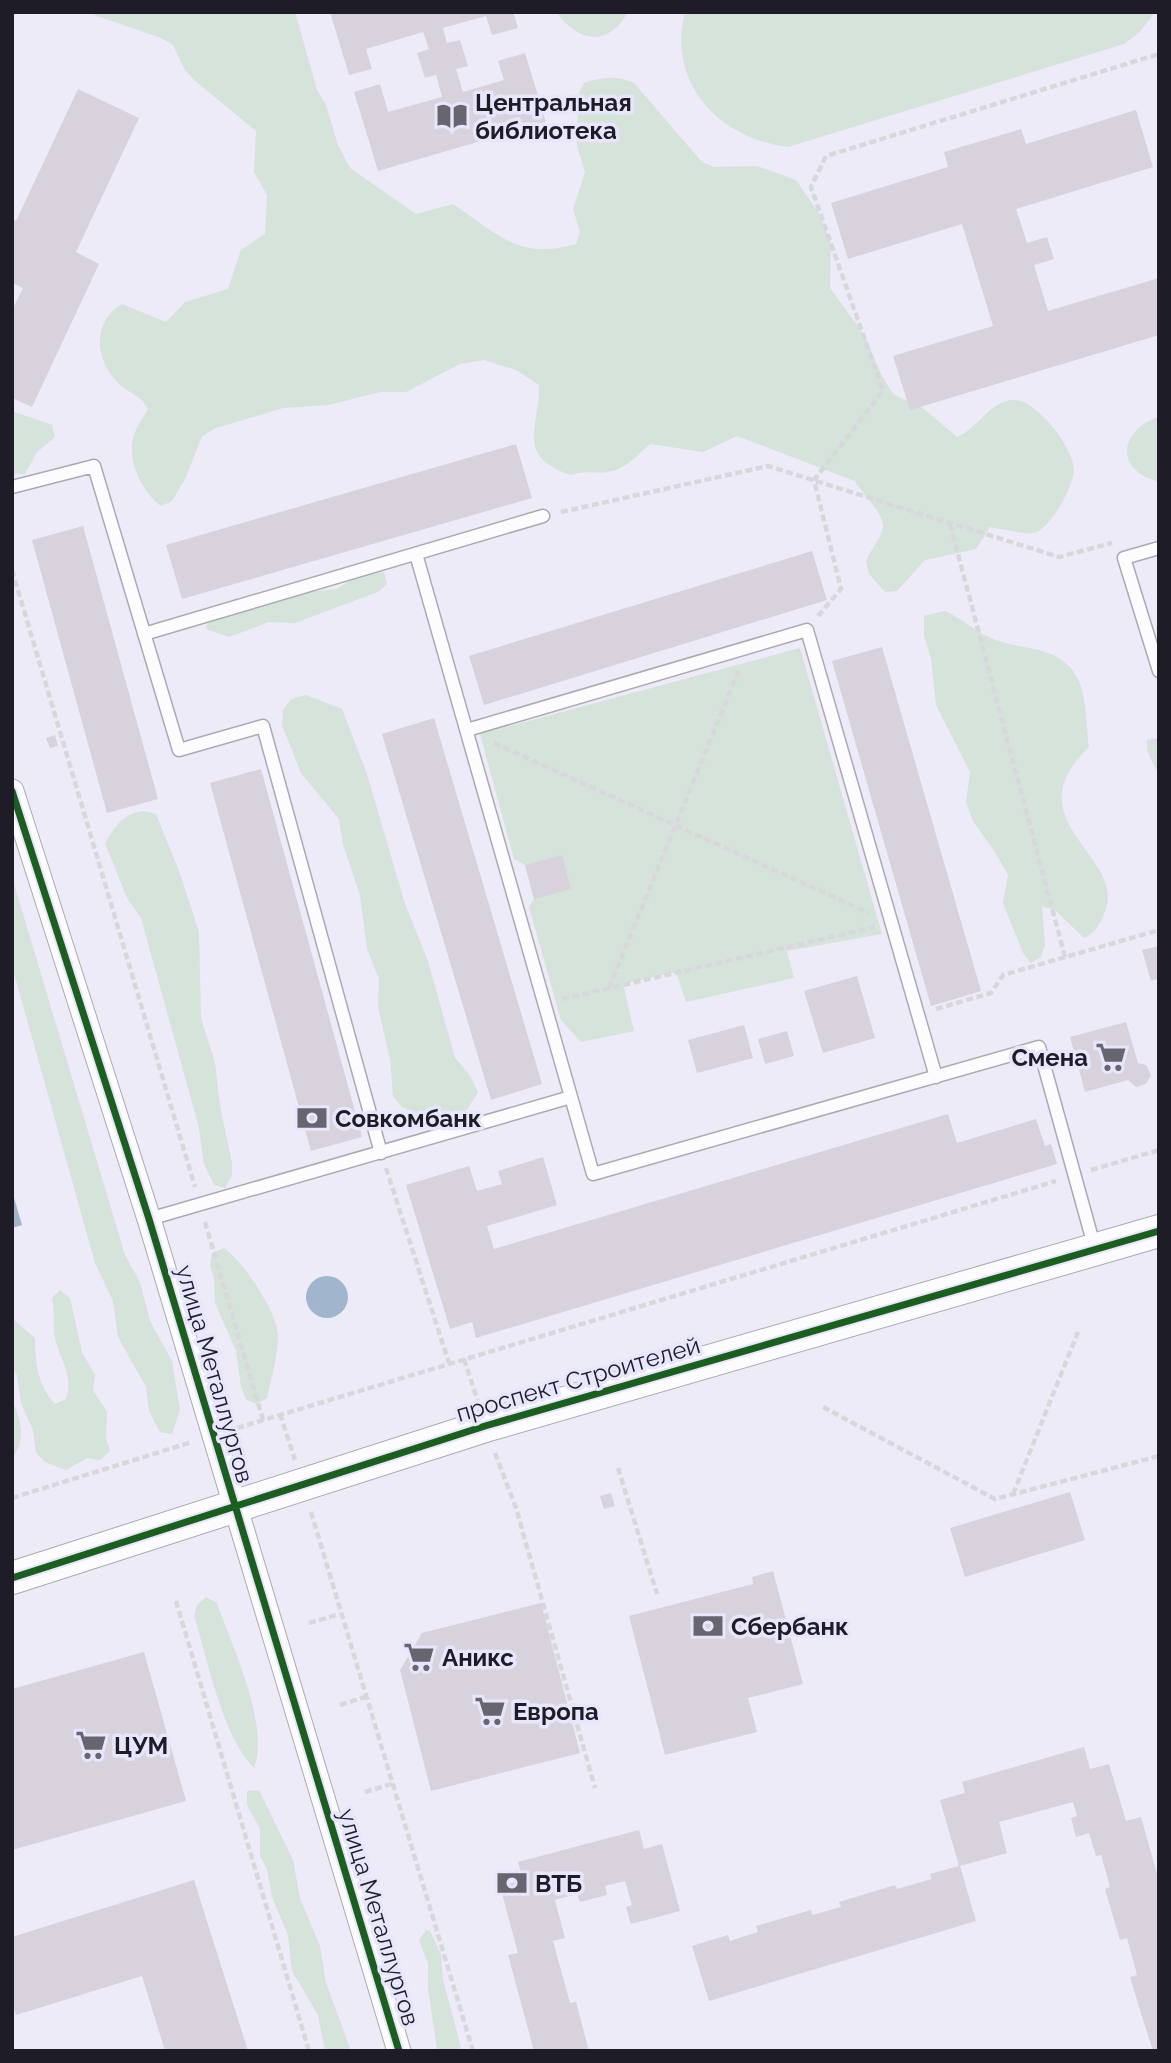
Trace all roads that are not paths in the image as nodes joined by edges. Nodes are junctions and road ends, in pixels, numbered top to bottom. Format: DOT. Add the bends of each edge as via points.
graph roads {
  1 [pos="12,487"];
  2 [pos="543,516"];
  3 [pos="1159,548"];
  4 [pos="416,554"];
  5 [pos="144,635"];
  6 [pos="1159,671"];
  7 [pos="467,730"];
  8 [pos="12,791"];
  9 [pos="936,1077"];
  10 [pos="571,1097"];
  11 [pos="381,1153"];
  12 [pos="149,1219"];
  13 [pos="1159,1231"];
  14 [pos="1095,1249"];
  15 [pos="234,1506"];
  16 [pos="12,1578"];
  17 [pos="399,2051"];
  1 -- 5 [label="lane" via="94,466"];
  2 -- 4 [label="lane"];
  3 -- 6 [label="lane" via="1124,558"];
  4 -- 5 [label="lane"];
  4 -- 7 [label="lane"];
  5 -- 11 [label="lane" via="179,750 263,726"];
  7 -- 9 [label="lane" via="807,630"];
  7 -- 10 [label="lane"];
  8 -- 12 [label="street, улица Металлургов"];
  9 -- 10 [label="lane" via="593,1174"];
  9 -- 14 [label="lane" via="1038,1047"];
  10 -- 11 [label="lane"];
  11 -- 12 [label="lane"];
  12 -- 15 [label="street, улица Металлургов"];
  13 -- 14 [label="street, проспект Строителей"];
  14 -- 15 [label="street, проспект Строителей" via="485,1426"];
  15 -- 16 [label="street, проспект Строителей"];
  15 -- 17 [label="street, улица Металлургов"];
}
